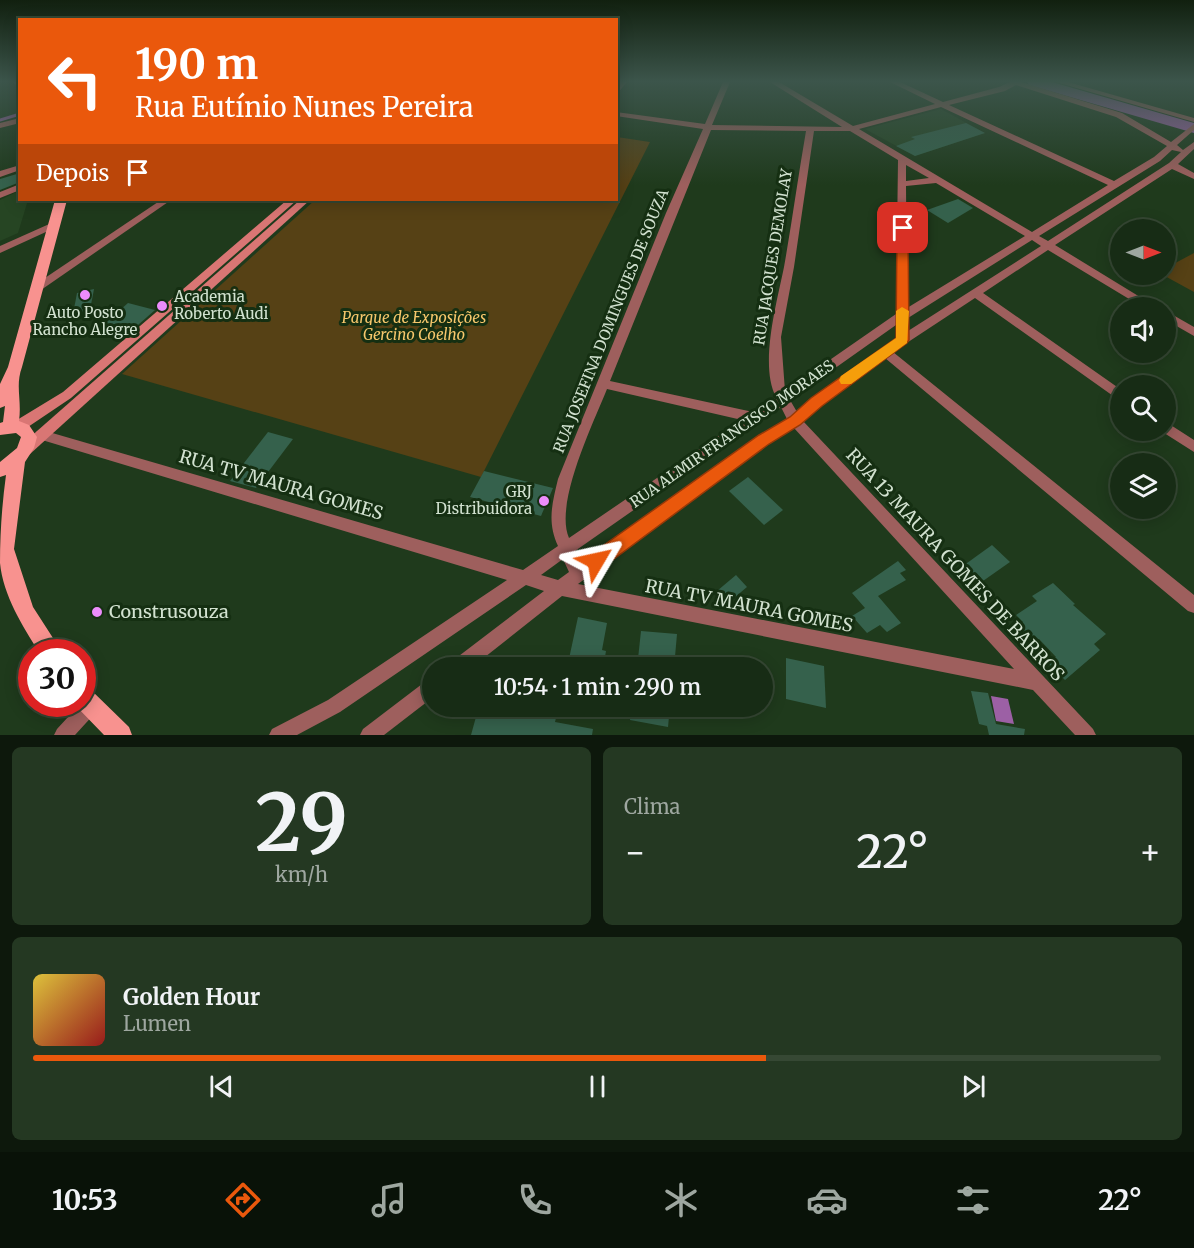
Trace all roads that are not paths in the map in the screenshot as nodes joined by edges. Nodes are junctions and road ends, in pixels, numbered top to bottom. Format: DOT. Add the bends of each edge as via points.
graph roads {
  1 [pos="632,116"];
  2 [pos="712,116"];
  3 [pos="830,116"];
  4 [pos="895,116"];
  5 [pos="964,116"];
  6 [pos="1120,116"];
  7 [pos="18,121"];
  8 [pos="0,126"];
  9 [pos="707,127"];
  10 [pos="851,129"];
  11 [pos="810,130"];
  12 [pos="1190,139"];
  13 [pos="1173,146"];
  14 [pos="902,159"];
  15 [pos="1172,165"];
  16 [pos="18,167"];
  17 [pos="0,174"];
  18 [pos="1194,176"];
  19 [pos="938,180"];
  20 [pos="903,184"];
  21 [pos="1115,185"];
  22 [pos="18,188"];
  23 [pos="0,195"];
  24 [pos="61,201"];
  25 [pos="165,201"];
  26 [pos="291,201"];
  27 [pos="303,201"];
  28 [pos="56,224"];
  29 [pos="1033,236"];
  30 [pos="1049,246"];
  31 [pos="0,250"];
  32 [pos="37,288"];
  33 [pos="974,292"];
  34 [pos="1135,297"];
  35 [pos="902,316"];
  36 [pos="1176,321"];
  37 [pos="1194,332"];
  38 [pos="902,340"];
  39 [pos="885,352"];
  40 [pos="10,382"];
  41 [pos="604,384"];
  42 [pos="1110,388"];
  43 [pos="783,400"];
  44 [pos="0,402"];
  45 [pos="756,418"];
  46 [pos="795,421"];
  47 [pos="9,428"];
  48 [pos="1176,434"];
  49 [pos="42,435"];
  50 [pos="1194,447"];
  51 [pos="21,455"];
  52 [pos="0,470"];
  53 [pos="2,543"];
  54 [pos="566,549"];
  55 [pos="578,575"];
  56 [pos="524,578"];
  57 [pos="560,588"];
  58 [pos="1194,604"];
  59 [pos="43,639"];
  60 [pos="471,657"];
  61 [pos="1037,682"];
  62 [pos="422,695"];
  63 [pos="96,711"];
  64 [pos="76,717"];
  65 [pos="63,735"];
  66 [pos="121,735"];
  67 [pos="278,735"];
  68 [pos="369,735"];
  69 [pos="1087,735"];
  1 -- 9 [label="street"];
  2 -- 9 [label="street, RUA JOSEFINA DOMINGUES DE SOUZA"];
  3 -- 10 [label="street"];
  4 -- 10 [label="street"];
  5 -- 21 [label="street"];
  6 -- 13 [label="street"];
  7 -- 8 [label="street"];
  9 -- 11 [label="street"];
  9 -- 41 [label="street, RUA JOSEFINA DOMINGUES DE SOUZA"];
  10 -- 11 [label="street"];
  10 -- 14 [label="street"];
  11 -- 43 [label="street, RUA JACQUES DEMOLAY" via="775,337 777,388"];
  12 -- 13 [label="street, RUA ALMIR FRANCISCO MORAES"];
  12 -- 13 [label="street"];
  12 -- 15 [label="street, RUA ALMIR FRANCISCO MORAES"];
  13 -- 21 [label="street, RUA ALMIR FRANCISCO MORAES"];
  14 -- 19 [label="street"];
  14 -- 20 [label="street"];
  15 -- 18 [label="street"];
  15 -- 30 [label="street, RUA ALMIR FRANCISCO MORAES"];
  16 -- 17 [label="street"];
  19 -- 20 [label="street"];
  19 -- 29 [label="street"];
  20 -- 35 [label="street"];
  21 -- 29 [label="street, RUA ALMIR FRANCISCO MORAES"];
  22 -- 23 [label="street"];
  24 -- 28 [label="main road"];
  25 -- 32 [label="street"];
  26 -- 47 [label="main road" via="67,395"];
  27 -- 49 [label="main road"];
  28 -- 31 [label="street"];
  28 -- 32 [label="main road"];
  29 -- 30 [label="street"];
  29 -- 35 [label="street, RUA ALMIR FRANCISCO MORAES"];
  30 -- 33 [label="street, RUA ALMIR FRANCISCO MORAES"];
  30 -- 34 [label="street"];
  32 -- 40 [label="main road"];
  33 -- 38 [label="street, RUA ALMIR FRANCISCO MORAES"];
  33 -- 42 [label="street"];
  35 -- 38 [label="street"];
  35 -- 43 [label="street, RUA ALMIR FRANCISCO MORAES"];
  36 -- 37 [label="street"];
  38 -- 39 [label="street, RUA ALMIR FRANCISCO MORAES"];
  39 -- 46 [label="street, RUA ALMIR FRANCISCO MORAES"];
  39 -- 58 [label="street"];
  40 -- 44 [label="main road"];
  40 -- 47 [label="main road" via="13,405"];
  41 -- 45 [label="street"];
  41 -- 54 [label="street, RUA JOSEFINA DOMINGUES DE SOUZA" via="565,479 558,530"];
  43 -- 45 [label="street, RUA ALMIR FRANCISCO MORAES"];
  43 -- 46 [label="street, RUA JACQUES DEMOLAY"];
  45 -- 54 [label="street, RUA ALMIR FRANCISCO MORAES"];
  46 -- 55 [label="street, RUA ALMIR FRANCISCO MORAES"];
  46 -- 61 [label="street, RUA 13 MAURA GOMES DE BARROS"];
  47 -- 51 [label="main road" via="27,432 30,437"];
  48 -- 50 [label="street"];
  49 -- 51 [label="main road"];
  49 -- 56 [label="street, RUA TV MAURA GOMES"];
  51 -- 52 [label="main road"];
  51 -- 53 [label="main road"];
  53 -- 59 [label="main road" via="25,612"];
  54 -- 55 [label="street, RUA JOSEFINA DOMINGUES DE SOUZA"];
  54 -- 56 [label="street, RUA ALMIR FRANCISCO MORAES"];
  55 -- 57 [label="street, RUA ALMIR FRANCISCO MORAES"];
  56 -- 57 [label="street, RUA TV MAURA GOMES"];
  56 -- 67 [label="street, RUA ALMIR FRANCISCO MORAES" via="334,706"];
  57 -- 60 [label="street, RUA ALMIR FRANCISCO MORAES"];
  57 -- 61 [label="street, RUA TV MAURA GOMES"];
  61 -- 69 [label="street, RUA 13 MAURA GOMES DE BARROS"];
  62 -- 68 [label="street"];
  63 -- 66 [label="main road"];
  64 -- 65 [label="street"];
}
